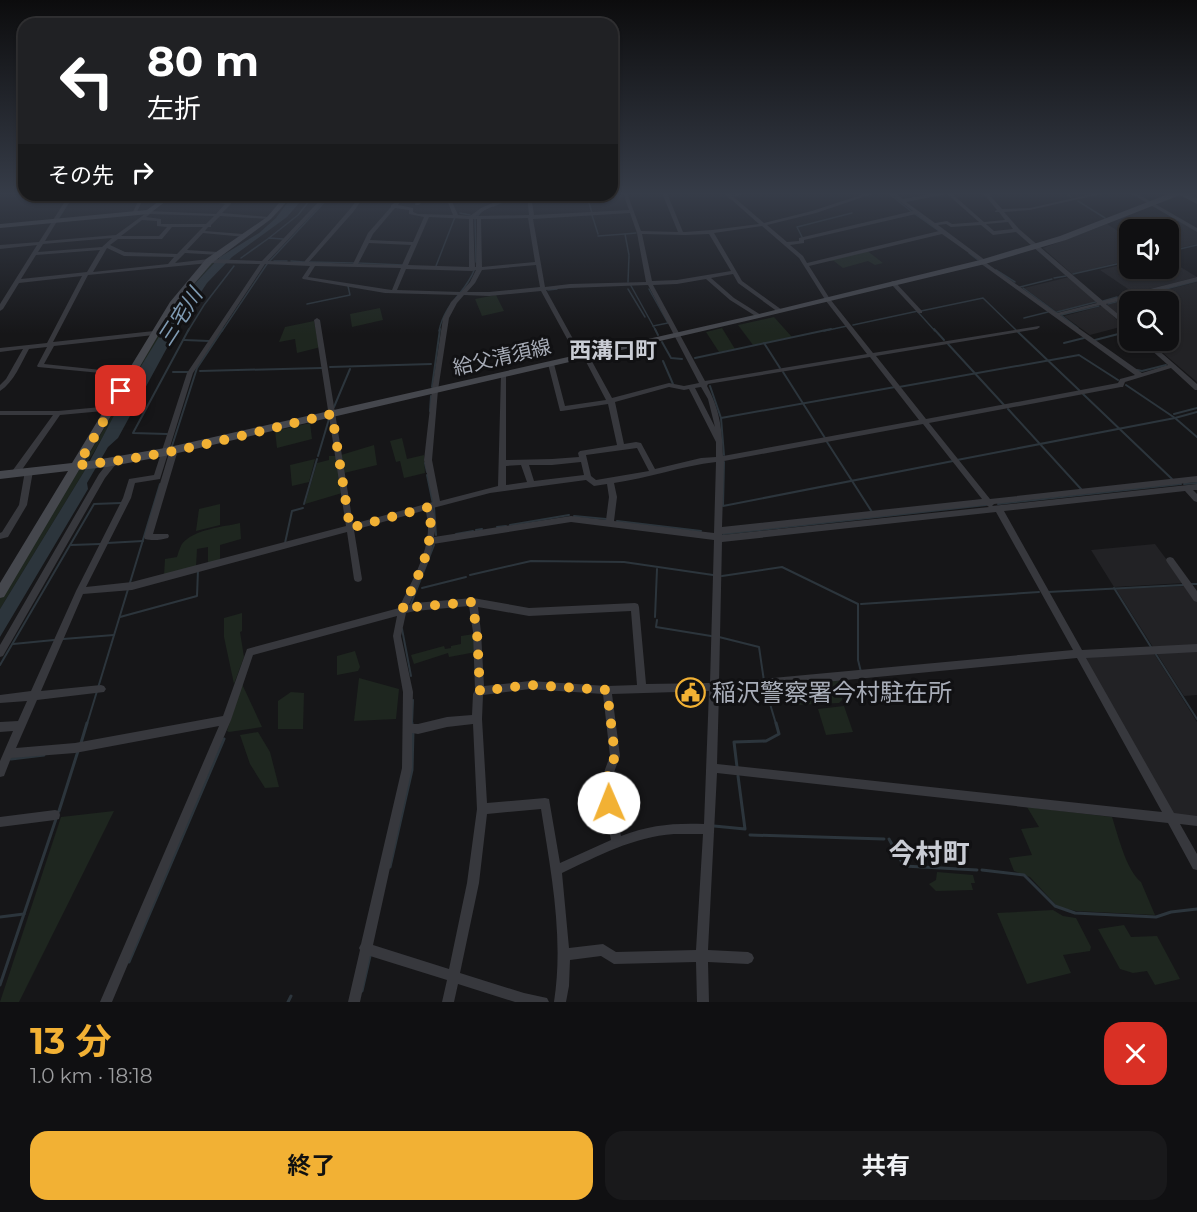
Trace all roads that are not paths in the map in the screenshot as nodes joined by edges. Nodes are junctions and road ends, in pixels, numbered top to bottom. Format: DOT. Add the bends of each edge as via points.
graph roads {
  1 [pos="43,240"];
  2 [pos="81,240"];
  3 [pos="112,240"];
  4 [pos="195,240"];
  5 [pos="238,240"];
  6 [pos="287,240"];
  7 [pos="326,240"];
  8 [pos="417,240"];
  9 [pos="475,240"];
  10 [pos="535,240"];
  11 [pos="641,240"];
  12 [pos="716,240"];
  13 [pos="781,240"];
  14 [pos="801,240"];
  15 [pos="900,240"];
  16 [pos="953,240"];
  17 [pos="1029,240"];
  18 [pos="1057,240"];
  19 [pos="367,241"];
  20 [pos="41,243"];
  21 [pos="415,244"];
  22 [pos="786,244"];
  23 [pos="105,246"];
  24 [pos="0,247"];
  25 [pos="1038,247"];
  26 [pos="185,250"];
  27 [pos="34,254"];
  28 [pos="218,254"];
  29 [pos="179,256"];
  30 [pos="211,261"];
  31 [pos="982,261"];
  32 [pos="267,262"];
  33 [pos="306,263"];
  34 [pos="539,263"];
  35 [pos="170,264"];
  36 [pos="314,264"];
  37 [pos="355,265"];
  38 [pos="806,265"];
  39 [pos="405,267"];
  40 [pos="475,269"];
  41 [pos="735,272"];
  42 [pos="87,273"];
  43 [pos="707,278"];
  44 [pos="1197,279"];
  45 [pos="18,281"];
  46 [pos="649,282"];
  47 [pos="893,283"];
  48 [pos="543,289"];
  49 [pos="394,291"];
  50 [pos="460,293"];
  51 [pos="828,300"];
  52 [pos="1101,303"];
  53 [pos="0,309"];
  54 [pos="780,311"];
  55 [pos="920,312"];
  56 [pos="1055,315"];
  57 [pos="759,316"];
  58 [pos="1119,319"];
  59 [pos="317,320"];
  60 [pos="1037,327"];
  61 [pos="154,333"];
  62 [pos="678,335"];
  63 [pos="50,345"];
  64 [pos="27,347"];
  65 [pos="0,351"];
  66 [pos="1156,351"];
  67 [pos="872,355"];
  68 [pos="583,357"];
  69 [pos="551,364"];
  70 [pos="1173,366"];
  71 [pos="130,375"];
  72 [pos="503,375"];
  73 [pos="1140,375"];
  74 [pos="704,383"];
  75 [pos="691,387"];
  76 [pos="1197,388"];
  77 [pos="0,389"];
  78 [pos="435,390"];
  79 [pos="610,401"];
  80 [pos="112,408"];
  81 [pos="0,413"];
  82 [pos="58,413"];
  83 [pos="332,414"];
  84 [pos="925,422"];
  85 [pos="720,444"];
  86 [pos="621,447"];
  87 [pos="170,451"];
  88 [pos="583,459"];
  89 [pos="720,459"];
  90 [pos="110,462"];
  91 [pos="525,462"];
  92 [pos="502,463"];
  93 [pos="78,465"];
  94 [pos="29,471"];
  95 [pos="16,472"];
  96 [pos="653,472"];
  97 [pos="0,475"];
  98 [pos="588,477"];
  99 [pos="1197,478"];
  100 [pos="610,481"];
  101 [pos="531,485"];
  102 [pos="1197,487"];
  103 [pos="502,488"];
  104 [pos="1186,488"];
  105 [pos="1197,498"];
  106 [pos="433,506"];
  107 [pos="993,506"];
  108 [pos="610,524"];
  109 [pos="350,528"];
  110 [pos="0,536"];
  111 [pos="165,536"];
  112 [pos="718,536"];
  113 [pos="430,541"];
  114 [pos="1170,560"];
  115 [pos="358,579"];
  116 [pos="80,591"];
  117 [pos="0,594"];
  118 [pos="1197,598"];
  119 [pos="472,602"];
  120 [pos="402,610"];
  121 [pos="1197,648"];
  122 [pos="0,653"];
  123 [pos="1079,654"];
  124 [pos="642,687"];
  125 [pos="713,688"];
  126 [pos="97,690"];
  127 [pos="607,690"];
  128 [pos="480,691"];
  129 [pos="34,695"];
  130 [pos="0,699"];
  131 [pos="477,719"];
  132 [pos="226,720"];
  133 [pos="21,726"];
  134 [pos="0,727"];
  135 [pos="407,728"];
  136 [pos="9,753"];
  137 [pos="712,768"];
  138 [pos="0,772"];
  139 [pos="482,809"];
  140 [pos="55,815"];
  141 [pos="1171,819"];
  142 [pos="1197,821"];
  143 [pos="0,822"];
  144 [pos="710,829"];
  145 [pos="616,843"];
  146 [pos="1197,865"];
  147 [pos="556,870"];
  148 [pos="365,948"];
  149 [pos="564,955"];
  150 [pos="702,956"];
  151 [pos="748,958"];
  152 [pos="453,977"];
  153 [pos="106,1002"];
  154 [pos="354,1002"];
  155 [pos="448,1002"];
  156 [pos="543,1002"];
  157 [pos="560,1002"];
  158 [pos="703,1002"];
  1 -- 20 [label="street"];
  2 -- 20 [label="street"];
  3 -- 23 [label="street"];
  4 -- 26 [label="street"];
  5 -- 28 [label="main road"];
  6 -- 32 [label="street"];
  7 -- 33 [label="street"];
  8 -- 21 [label="street"];
  9 -- 40 [label="street"];
  10 -- 34 [label="street"];
  11 -- 46 [label="street"];
  12 -- 41 [label="street"];
  13 -- 22 [label="street"];
  14 -- 22 [label="street"];
  15 -- 38 [label="street"];
  16 -- 31 [label="street"];
  17 -- 25 [label="street"];
  18 -- 25 [label="main road, 給父清須線"];
  19 -- 21 [label="street"];
  19 -- 37 [label="street"];
  20 -- 24 [label="street"];
  20 -- 27 [label="street"];
  21 -- 39 [label="street"];
  22 -- 38 [label="street"];
  23 -- 27 [label="street"];
  23 -- 29 [label="street" via="124,254"];
  23 -- 42 [label="street"];
  25 -- 31 [label="main road, 給父清須線"];
  25 -- 52 [label="street"];
  26 -- 28 [label="street"];
  26 -- 29 [label="street"];
  27 -- 45 [label="street"];
  28 -- 30 [label="main road"];
  29 -- 35 [label="street"];
  30 -- 32 [label="street"];
  30 -- 35 [label="street"];
  30 -- 61 [label="main road" via="173,304"];
  31 -- 47 [label="main road, 給父清須線"];
  31 -- 56 [label="street"];
  32 -- 33 [label="street"];
  32 -- 87 [label="street" via="190,373"];
  33 -- 36 [label="street"];
  34 -- 40 [label="street"];
  34 -- 48 [label="street"];
  35 -- 42 [label="street"];
  36 -- 37 [label="street"];
  36 -- 49 [label="street" via="305,278"];
  37 -- 39 [label="street"];
  38 -- 51 [label="street"];
  39 -- 40 [label="street"];
  39 -- 49 [label="street"];
  40 -- 50 [label="street" via="472,282"];
  41 -- 43 [label="street"];
  41 -- 54 [label="street" via="741,282"];
  42 -- 45 [label="street"];
  42 -- 63 [label="street"];
  43 -- 46 [label="street"];
  43 -- 57 [label="street"];
  44 -- 52 [label="street"];
  45 -- 53 [label="street"];
  46 -- 48 [label="street"];
  46 -- 62 [label="street"];
  47 -- 51 [label="main road, 給父清須線"];
  47 -- 55 [label="street"];
  48 -- 50 [label="street"];
  48 -- 68 [label="street"];
  49 -- 50 [label="street"];
  50 -- 78 [label="street" via="446,318"];
  51 -- 54 [label="main road, 給父清須線"];
  51 -- 67 [label="street"];
  52 -- 56 [label="street"];
  52 -- 58 [label="street"];
  54 -- 57 [label="main road, 給父清須線"];
  56 -- 73 [label="street"];
  57 -- 62 [label="main road, 給父清須線"];
  59 -- 83 [label="street"];
  60 -- 67 [label="street"];
  61 -- 63 [label="street"];
  61 -- 71 [label="main road"];
  62 -- 68 [label="main road, 給父清須線"];
  62 -- 74 [label="street"];
  63 -- 64 [label="street"];
  63 -- 71 [label="street" via="40,366"];
  64 -- 65 [label="street"];
  64 -- 77 [label="street"];
  66 -- 70 [label="street"];
  67 -- 74 [label="street"];
  67 -- 84 [label="street"];
  68 -- 69 [label="main road, 給父清須線"];
  68 -- 79 [label="street"];
  69 -- 72 [label="main road, 給父清須線"];
  69 -- 79 [label="street" via="562,409"];
  70 -- 73 [label="street"];
  70 -- 76 [label="street"];
  71 -- 80 [label="main road"];
  72 -- 78 [label="main road, 給父清須線"];
  72 -- 92 [label="street"];
  73 -- 84 [label="street" via="1120,385"];
  74 -- 75 [label="street"];
  74 -- 85 [label="street" via="718,424"];
  75 -- 79 [label="street" via="669,385"];
  75 -- 85 [label="street"];
  78 -- 83 [label="main road, 給父清須線"];
  78 -- 106 [label="street" via="428,460"];
  79 -- 86 [label="street"];
  80 -- 82 [label="street"];
  80 -- 93 [label="main road"];
  81 -- 82 [label="street"];
  82 -- 95 [label="street"];
  83 -- 87 [label="main road, 給父清須線"];
  83 -- 109 [label="street"];
  84 -- 89 [label="street"];
  84 -- 107 [label="street"];
  85 -- 89 [label="street"];
  86 -- 88 [label="street" via="582,453"];
  86 -- 96 [label="street" via="639,446"];
  87 -- 90 [label="main road, 給父清須線"];
  87 -- 111 [label="street" via="148,537"];
  87 -- 116 [label="street" via="157,477 132,481"];
  88 -- 91 [label="street"];
  88 -- 98 [label="street"];
  89 -- 96 [label="street"];
  89 -- 112 [label="street"];
  90 -- 93 [label="main road, 給父清須線"];
  90 -- 122 [label="street"];
  91 -- 92 [label="street"];
  91 -- 101 [label="street"];
  92 -- 103 [label="street"];
  93 -- 94 [label="main road, 給父清須線"];
  93 -- 117 [label="main road"];
  94 -- 95 [label="main road, 給父清須線"];
  94 -- 110 [label="street" via="24,505 5,535"];
  95 -- 97 [label="main road, 給父清須線"];
  96 -- 100 [label="street"];
  98 -- 100 [label="street" via="594,483"];
  98 -- 101 [label="street"];
  99 -- 107 [label="street"];
  100 -- 108 [label="street"];
  101 -- 103 [label="street"];
  102 -- 104 [label="street"];
  103 -- 106 [label="street"];
  104 -- 105 [label="street"];
  104 -- 107 [label="street"];
  106 -- 109 [label="street"];
  106 -- 113 [label="street"];
  107 -- 112 [label="street"];
  107 -- 123 [label="street"];
  108 -- 112 [label="street"];
  108 -- 113 [label="street" via="571,519"];
  109 -- 115 [label="street"];
  109 -- 116 [label="street" via="129,586"];
  112 -- 125 [label="street"];
  113 -- 120 [label="street"];
  114 -- 118 [label="street"];
  116 -- 129 [label="street"];
  119 -- 120 [label="street"];
  119 -- 124 [label="street" via="529,612 635,607"];
  119 -- 128 [label="street"];
  120 -- 132 [label="street" via="250,652"];
  120 -- 135 [label="street" via="397,636 405,672"];
  121 -- 123 [label="street"];
  123 -- 125 [label="street"];
  123 -- 141 [label="street"];
  124 -- 125 [label="street"];
  124 -- 127 [label="street"];
  125 -- 137 [label="street"];
  126 -- 129 [label="street"];
  127 -- 128 [label="street" via="530,685"];
  127 -- 145 [label="street" via="615,756 605,783"];
  128 -- 131 [label="street"];
  129 -- 130 [label="street"];
  129 -- 133 [label="street"];
  131 -- 135 [label="street"];
  131 -- 139 [label="street"];
  132 -- 136 [label="street" via="79,747"];
  132 -- 153 [label="street"];
  133 -- 134 [label="street"];
  133 -- 136 [label="street"];
  135 -- 148 [label="street" via="407,768"];
  136 -- 138 [label="street"];
  137 -- 141 [label="street"];
  137 -- 144 [label="street"];
  139 -- 147 [label="street" via="545,803"];
  139 -- 152 [label="street" via="473,883"];
  140 -- 143 [label="street"];
  141 -- 142 [label="street"];
  141 -- 146 [label="street"];
  144 -- 145 [label="street" via="664,830"];
  144 -- 150 [label="street"];
  145 -- 147 [label="street"];
  147 -- 149 [label="street"];
  148 -- 152 [label="street"];
  148 -- 154 [label="street"];
  149 -- 150 [label="street" via="603,950 614,958"];
  149 -- 157 [label="street"];
  150 -- 151 [label="street"];
  150 -- 158 [label="street"];
  152 -- 155 [label="street"];
  152 -- 156 [label="street"];
}
